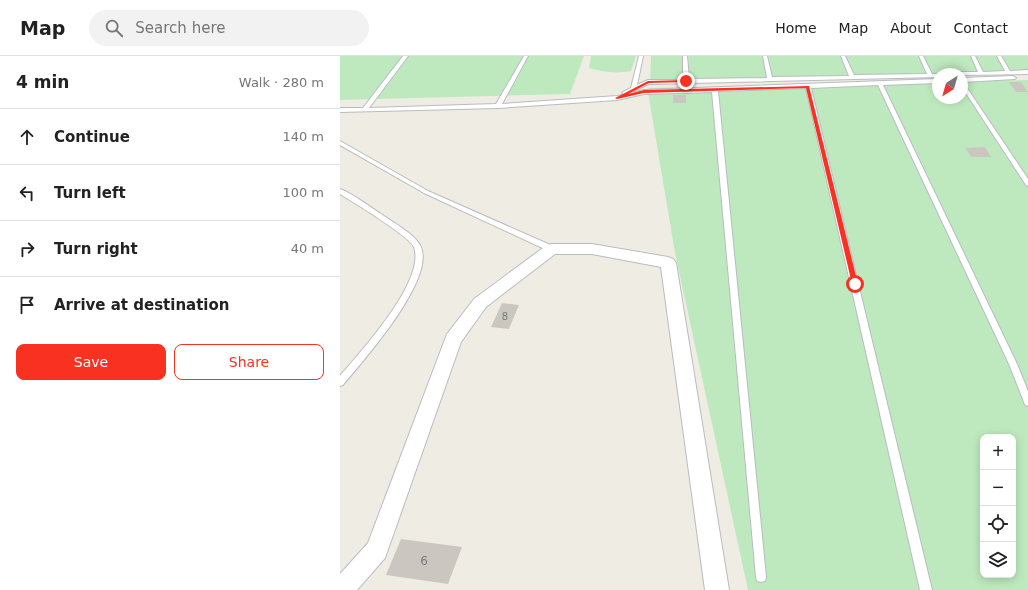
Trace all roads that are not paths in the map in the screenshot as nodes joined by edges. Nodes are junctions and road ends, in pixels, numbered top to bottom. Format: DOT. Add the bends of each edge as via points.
graph roads {
  1 [pos="406,56"];
  2 [pos="526,56"];
  3 [pos="641,56"];
  4 [pos="685,56"];
  5 [pos="765,56"];
  6 [pos="843,56"];
  7 [pos="921,56"];
  8 [pos="973,56"];
  9 [pos="999,56"];
  10 [pos="1009,72"];
  11 [pos="1028,72"];
  12 [pos="982,73"];
  13 [pos="968,74"];
  14 [pos="930,75"];
  15 [pos="852,77"];
  16 [pos="1028,77"];
  17 [pos="770,79"];
  18 [pos="686,81"];
  19 [pos="932,81"];
  20 [pos="968,81"];
  21 [pos="880,82"];
  22 [pos="808,87"];
  23 [pos="634,88"];
  24 [pos="715,90"];
  25 [pos="968,90"];
  26 [pos="617,98"];
  27 [pos="498,106"];
  28 [pos="365,109"];
  29 [pos="340,110"];
  30 [pos="340,143"];
  31 [pos="1028,184"];
  32 [pos="342,194"];
  33 [pos="552,249"];
  34 [pos="340,382"];
  35 [pos="1028,402"];
  36 [pos="761,577"];
  37 [pos="342,590"];
  38 [pos="717,590"];
  39 [pos="926,590"];
  1 -- 28 [label="lane"];
  2 -- 27 [label="lane"];
  3 -- 23 [label="lane"];
  4 -- 18 [label="lane"];
  5 -- 17 [label="lane"];
  6 -- 15 [label="lane"];
  7 -- 14 [label="lane"];
  8 -- 12 [label="lane"];
  9 -- 10 [label="lane"];
  10 -- 11 [label="lane"];
  10 -- 12 [label="lane"];
  12 -- 13 [label="lane"];
  14 -- 15 [label="lane"];
  15 -- 17 [label="lane"];
  16 -- 20 [label="lane"];
  17 -- 18 [label="lane"];
  18 -- 23 [label="lane" via="648,82"];
  19 -- 21 [label="lane"];
  21 -- 22 [label="lane"];
  21 -- 35 [label="lane" via="1013,364"];
  22 -- 24 [label="lane"];
  22 -- 39 [label="lane"];
  23 -- 26 [label="lane"];
  24 -- 26 [label="lane" via="644,92"];
  24 -- 36 [label="lane"];
  25 -- 31 [label="lane"];
  26 -- 27 [label="lane"];
  27 -- 28 [label="lane"];
  28 -- 29 [label="lane"];
  30 -- 33 [label="lane" via="426,192"];
  32 -- 34 [label="lane" via="401,232 416,245 420,257 417,273 400,306"];
  33 -- 37 [label="street" via="480,303 453,339 378,550"];
  33 -- 38 [label="street" via="592,249 668,263"];
}
